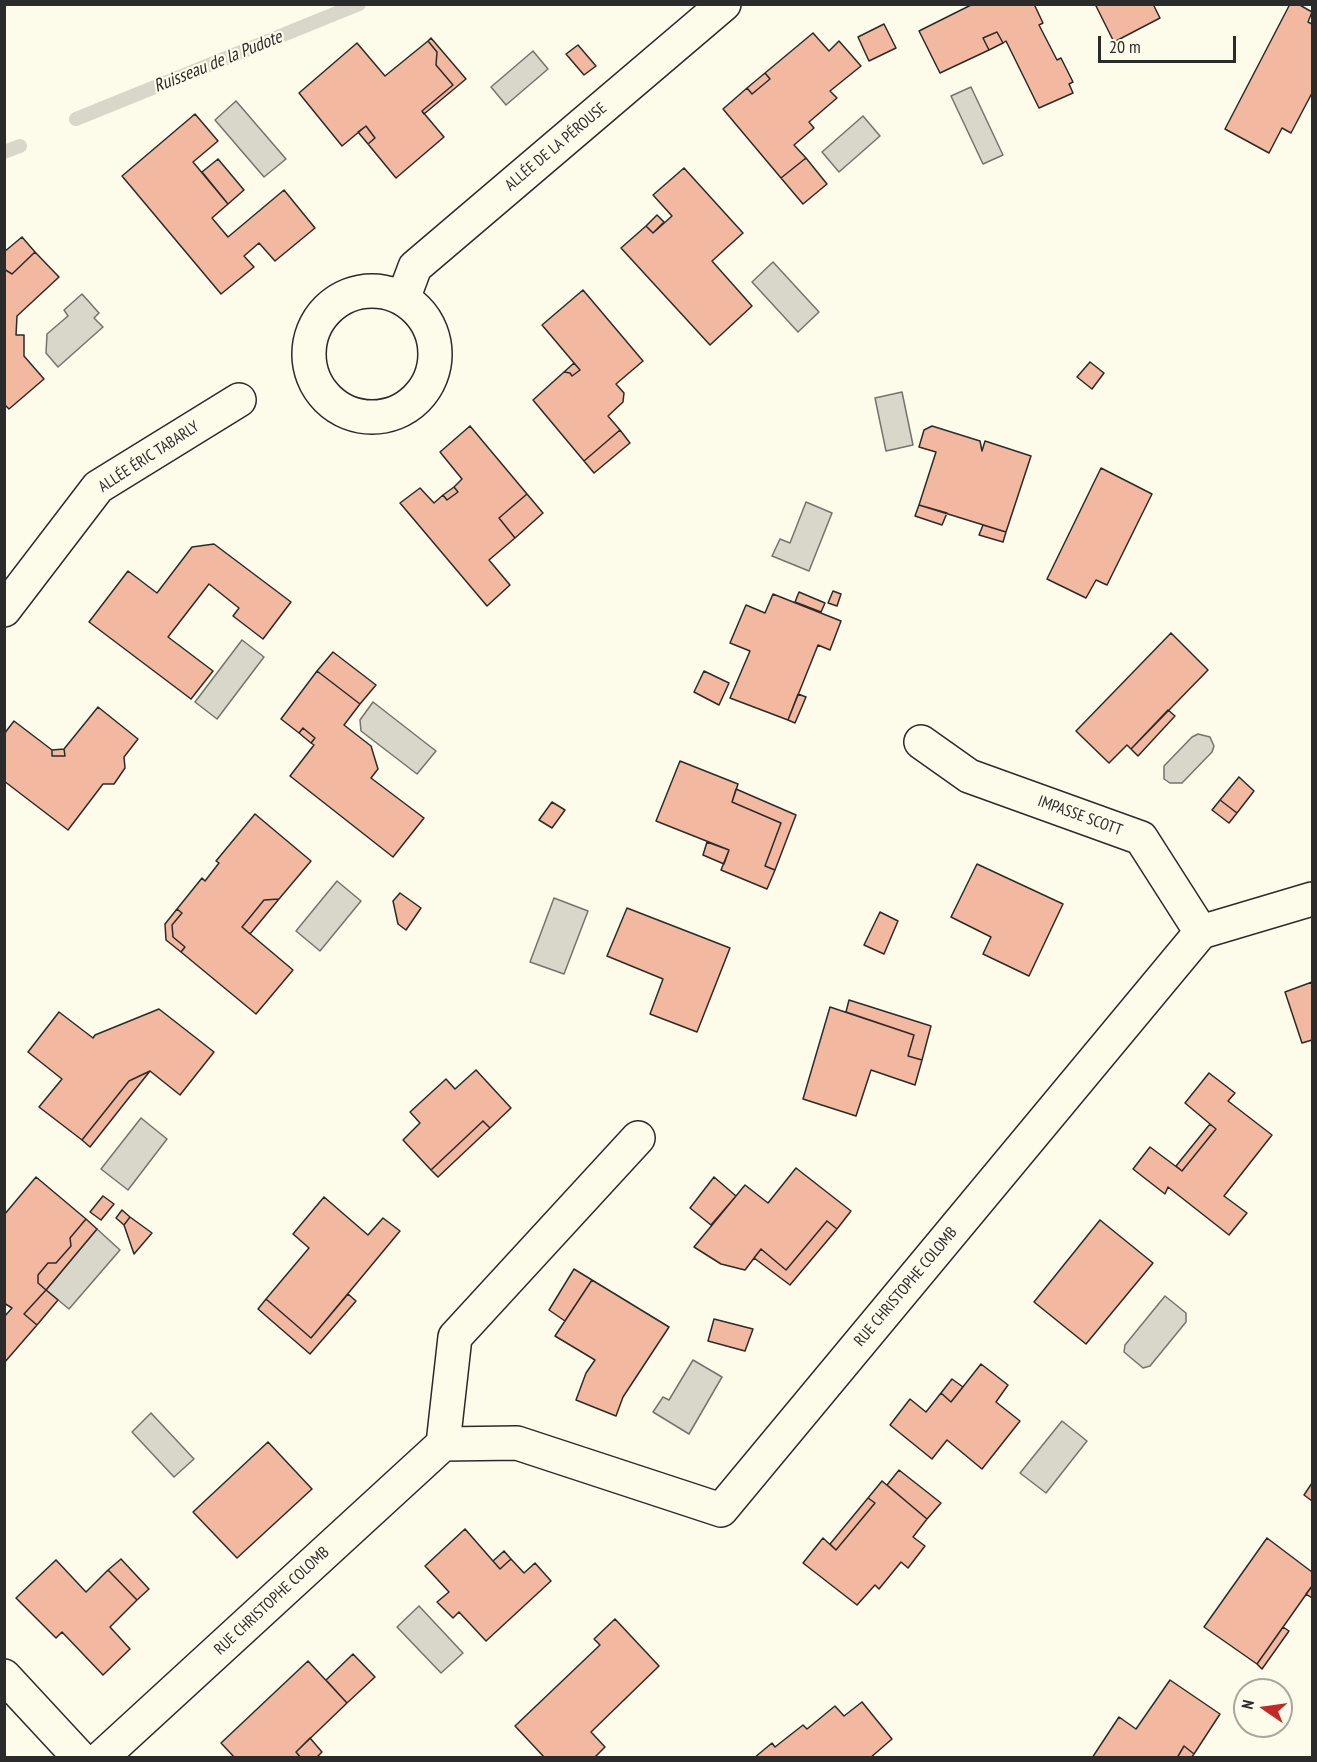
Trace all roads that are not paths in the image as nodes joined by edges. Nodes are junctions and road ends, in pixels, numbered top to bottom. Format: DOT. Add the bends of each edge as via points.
graph roads {
  1 [pos="724,4"];
  2 [pos="403,299"];
  3 [pos="239,400"];
  4 [pos="4,610"];
  5 [pos="921,742"];
  6 [pos="1312,899"];
  7 [pos="1202,932"];
  8 [pos="638,1138"];
  9 [pos="442,1444"];
  10 [pos="4,1676"];
  11 [pos="80,1758"];
  12 [pos="101,1758"];
  1 -- 2 [label="street, ALLÉE DE LA PÉROUSE" via="415,267"];
  3 -- 4 [label="street, ALLÉE ÉRIC TABARLY" via="98,487"];
  5 -- 7 [label="street, IMPASSE SCOTT" via="969,776 1141,838"];
  6 -- 7 [label="street"];
  7 -- 9 [label="street, RUE CHRISTOPHE COLOMB" via="721,1510 517,1443"];
  8 -- 9 [label="street" via="455,1337"];
  9 -- 12 [label="street, RUE CHRISTOPHE COLOMB"];
  10 -- 11 [label="street"];
}
